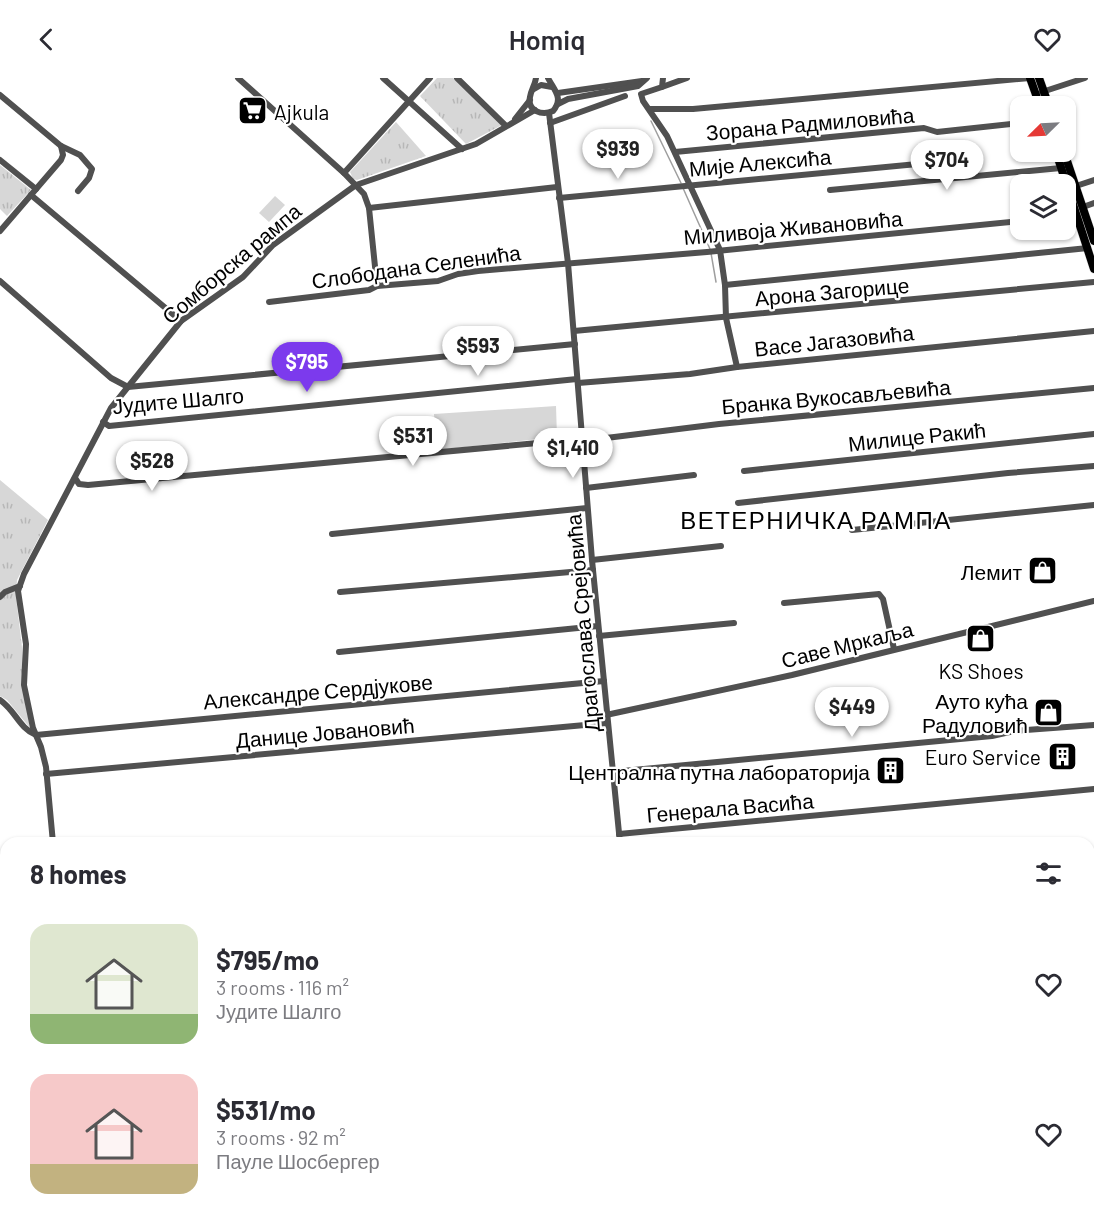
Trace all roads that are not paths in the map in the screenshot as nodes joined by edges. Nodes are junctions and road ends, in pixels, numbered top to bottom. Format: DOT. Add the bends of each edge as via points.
graph roads {
  1 [pos="238,78"];
  2 [pos="382,78"];
  3 [pos="430,78"];
  4 [pos="457,78"];
  5 [pos="536,78"];
  6 [pos="548,78"];
  7 [pos="663,78"];
  8 [pos="687,78"];
  9 [pos="1030,78"];
  10 [pos="1040,78"];
  11 [pos="1085,78"];
  12 [pos="645,80"];
  13 [pos="552,87"];
  14 [pos="662,87"];
  15 [pos="534,89"];
  16 [pos="558,93"];
  17 [pos="1040,93"];
  18 [pos="0,95"];
  19 [pos="625,96"];
  20 [pos="1042,96"];
  21 [pos="410,100"];
  22 [pos="530,100"];
  23 [pos="558,104"];
  24 [pos="650,109"];
  25 [pos="535,110"];
  26 [pos="549,113"];
  27 [pos="513,122"];
  28 [pos="550,123"];
  29 [pos="1010,124"];
  30 [pos="506,126"];
  31 [pos="61,146"];
  32 [pos="462,149"];
  33 [pos="675,152"];
  34 [pos="0,160"];
  35 [pos="1059,162"];
  36 [pos="928,163"];
  37 [pos="1061,168"];
  38 [pos="344,173"];
  39 [pos="1094,180"];
  40 [pos="356,185"];
  41 [pos="684,186"];
  42 [pos="1076,186"];
  43 [pos="557,187"];
  44 [pos="830,190"];
  45 [pos="78,191"];
  46 [pos="33,192"];
  47 [pos="559,198"];
  48 [pos="1094,203"];
  49 [pos="1083,207"];
  50 [pos="369,208"];
  51 [pos="1077,216"];
  52 [pos="1010,222"];
  53 [pos="0,231"];
  54 [pos="1094,241"];
  55 [pos="1088,248"];
  56 [pos="713,251"];
  57 [pos="568,262"];
  58 [pos="1094,269"];
  59 [pos="0,281"];
  60 [pos="1094,282"];
  61 [pos="724,285"];
  62 [pos="377,286"];
  63 [pos="269,302"];
  64 [pos="726,318"];
  65 [pos="181,321"];
  66 [pos="1094,331"];
  67 [pos="574,332"];
  68 [pos="574,344"];
  69 [pos="737,367"];
  70 [pos="578,381"];
  71 [pos="128,387"];
  72 [pos="1094,388"];
  73 [pos="103,422"];
  74 [pos="1094,434"];
  75 [pos="582,440"];
  76 [pos="1094,466"];
  77 [pos="744,471"];
  78 [pos="694,475"];
  79 [pos="75,478"];
  80 [pos="586,488"];
  81 [pos="738,503"];
  82 [pos="1094,505"];
  83 [pos="587,508"];
  84 [pos="852,530"];
  85 [pos="332,534"];
  86 [pos="722,546"];
  87 [pos="592,560"];
  88 [pos="593,570"];
  89 [pos="20,586"];
  90 [pos="340,592"];
  91 [pos="0,597"];
  92 [pos="1094,601"];
  93 [pos="784,603"];
  94 [pos="734,623"];
  95 [pos="598,626"];
  96 [pos="599,636"];
  97 [pos="894,649"];
  98 [pos="339,652"];
  99 [pos="604,681"];
  100 [pos="0,700"];
  101 [pos="606,715"];
  102 [pos="607,723"];
  103 [pos="1094,725"];
  104 [pos="36,735"];
  105 [pos="612,772"];
  106 [pos="46,774"];
  107 [pos="1094,789"];
  108 [pos="619,834"];
  109 [pos="52,837"];
  110 [pos="619,837"];
  1 -- 38 [label="street"];
  2 -- 21 [label="street"];
  3 -- 21 [label="street"];
  4 -- 30 [label="street"];
  5 -- 15 [label="street"];
  6 -- 13 [label="street"];
  7 -- 14 [label="street"];
  8 -- 14 [label="street"];
  9 -- 17 [label="main road"];
  9 -- 24 [label="street" via="704,108"];
  10 -- 17 [label="main road"];
  11 -- 17 [label="street"];
  12 -- 16 [label="street"];
  12 -- 23 [label="street" via="638,86"];
  13 -- 15 [label="street"];
  13 -- 16 [label="street"];
  14 -- 24 [label="street" via="641,93"];
  15 -- 22 [label="street"];
  16 -- 23 [label="street"];
  17 -- 20 [label="main road"];
  18 -- 31 [label="street"];
  19 -- 28 [label="street"];
  21 -- 32 [label="street"];
  21 -- 38 [label="street"];
  22 -- 25 [label="street"];
  22 -- 27 [label="street, Сомборска рампа"];
  23 -- 26 [label="street"];
  24 -- 33 [label="street"];
  25 -- 26 [label="street"];
  25 -- 27 [label="street, Сомборска рампа"];
  26 -- 28 [label="street, Драгослава Срејовића"];
  27 -- 30 [label="street, Сомборска рампа"];
  28 -- 43 [label="street, Драгослава Срејовића"];
  29 -- 33 [label="street, Зорана Радмиловића" via="937,132 924,128"];
  30 -- 32 [label="street, Сомборска рампа"];
  31 -- 45 [label="street" via="80,155 92,169 90,178"];
  31 -- 46 [label="street" via="61,160"];
  32 -- 40 [label="street, Сомборска рампа"];
  33 -- 41 [label="street"];
  34 -- 46 [label="street"];
  35 -- 37 [label="main road"];
  36 -- 41 [label="street, Мије Алексића"];
  37 -- 44 [label="street"];
  37 -- 51 [label="main road"];
  38 -- 40 [label="street"];
  39 -- 42 [label="street"];
  40 -- 50 [label="street"];
  40 -- 65 [label="street, Сомборска рампа" via="273,245 243,277"];
  41 -- 47 [label="street, Мије Алексића"];
  41 -- 56 [label="street"];
  42 -- 49 [label="main road"];
  43 -- 47 [label="street, Драгослава Срејовића"];
  43 -- 50 [label="street"];
  46 -- 53 [label="street"];
  46 -- 65 [label="street"];
  47 -- 57 [label="street, Драгослава Срејовића"];
  48 -- 49 [label="street"];
  49 -- 54 [label="main road"];
  50 -- 62 [label="street"];
  51 -- 55 [label="main road"];
  52 -- 56 [label="street, Миливоја Живановића"];
  55 -- 58 [label="main road"];
  55 -- 61 [label="street"];
  56 -- 57 [label="street, Миливоја Живановића"];
  56 -- 61 [label="street"];
  57 -- 62 [label="street, Слободана Селенића"];
  57 -- 67 [label="street, Драгослава Срејовића"];
  59 -- 71 [label="street" via="111,378"];
  60 -- 64 [label="street, Арона Загорице"];
  61 -- 64 [label="street"];
  62 -- 63 [label="street, Слободана Селенића"];
  64 -- 67 [label="street, Арона Загорице"];
  64 -- 69 [label="street"];
  65 -- 71 [label="street, Сомборска рампа"];
  66 -- 69 [label="street, Васе Јагазовића"];
  67 -- 68 [label="street, Драгослава Срејовића"];
  68 -- 70 [label="street, Драгослава Срејовића"];
  68 -- 71 [label="street"];
  69 -- 70 [label="street, Васе Јагазовића"];
  70 -- 73 [label="street, Јудите Шалго" via="109,426"];
  70 -- 75 [label="street, Драгослава Срејовића"];
  71 -- 73 [label="street, Сомборска рампа"];
  72 -- 75 [label="street, Бранка Вукосављевића"];
  73 -- 79 [label="street, Сомборска рампа"];
  74 -- 77 [label="street, Милице Ракић"];
  75 -- 79 [label="street, Бранка Вукосављевића" via="88,485 79,484"];
  75 -- 80 [label="street, Драгослава Срејовића"];
  76 -- 81 [label="street"];
  78 -- 80 [label="street"];
  79 -- 89 [label="street, Сомборска рампа"];
  80 -- 83 [label="street, Драгослава Срејовића"];
  82 -- 84 [label="street"];
  83 -- 85 [label="street"];
  83 -- 87 [label="street, Драгослава Срејовића"];
  86 -- 87 [label="street"];
  87 -- 88 [label="street, Драгослава Срејовића"];
  88 -- 90 [label="street"];
  88 -- 95 [label="street, Драгослава Срејовића"];
  89 -- 91 [label="street"];
  89 -- 104 [label="street" via="26,644 24,685"];
  92 -- 97 [label="street, Саве Мркаља"];
  93 -- 97 [label="street" via="879,594"];
  94 -- 96 [label="street"];
  95 -- 96 [label="street, Драгослава Срејовића"];
  95 -- 98 [label="street"];
  96 -- 99 [label="street, Драгослава Срејовића"];
  97 -- 101 [label="street, Саве Мркаља"];
  99 -- 101 [label="street, Драгослава Срејовића"];
  99 -- 104 [label="street, Александре Сердјукове"];
  100 -- 104 [label="street"];
  101 -- 102 [label="street, Драгослава Срејовића"];
  102 -- 105 [label="street, Драгослава Срејовића"];
  102 -- 106 [label="street, Данице Јовановић"];
  103 -- 105 [label="street"];
  104 -- 106 [label="street" via="45,758"];
  105 -- 108 [label="street, Драгослава Срејовића"];
  106 -- 109 [label="street"];
  107 -- 108 [label="street, Генерала Васића"];
  108 -- 110 [label="street, Драгослава Срејовића"];
}
